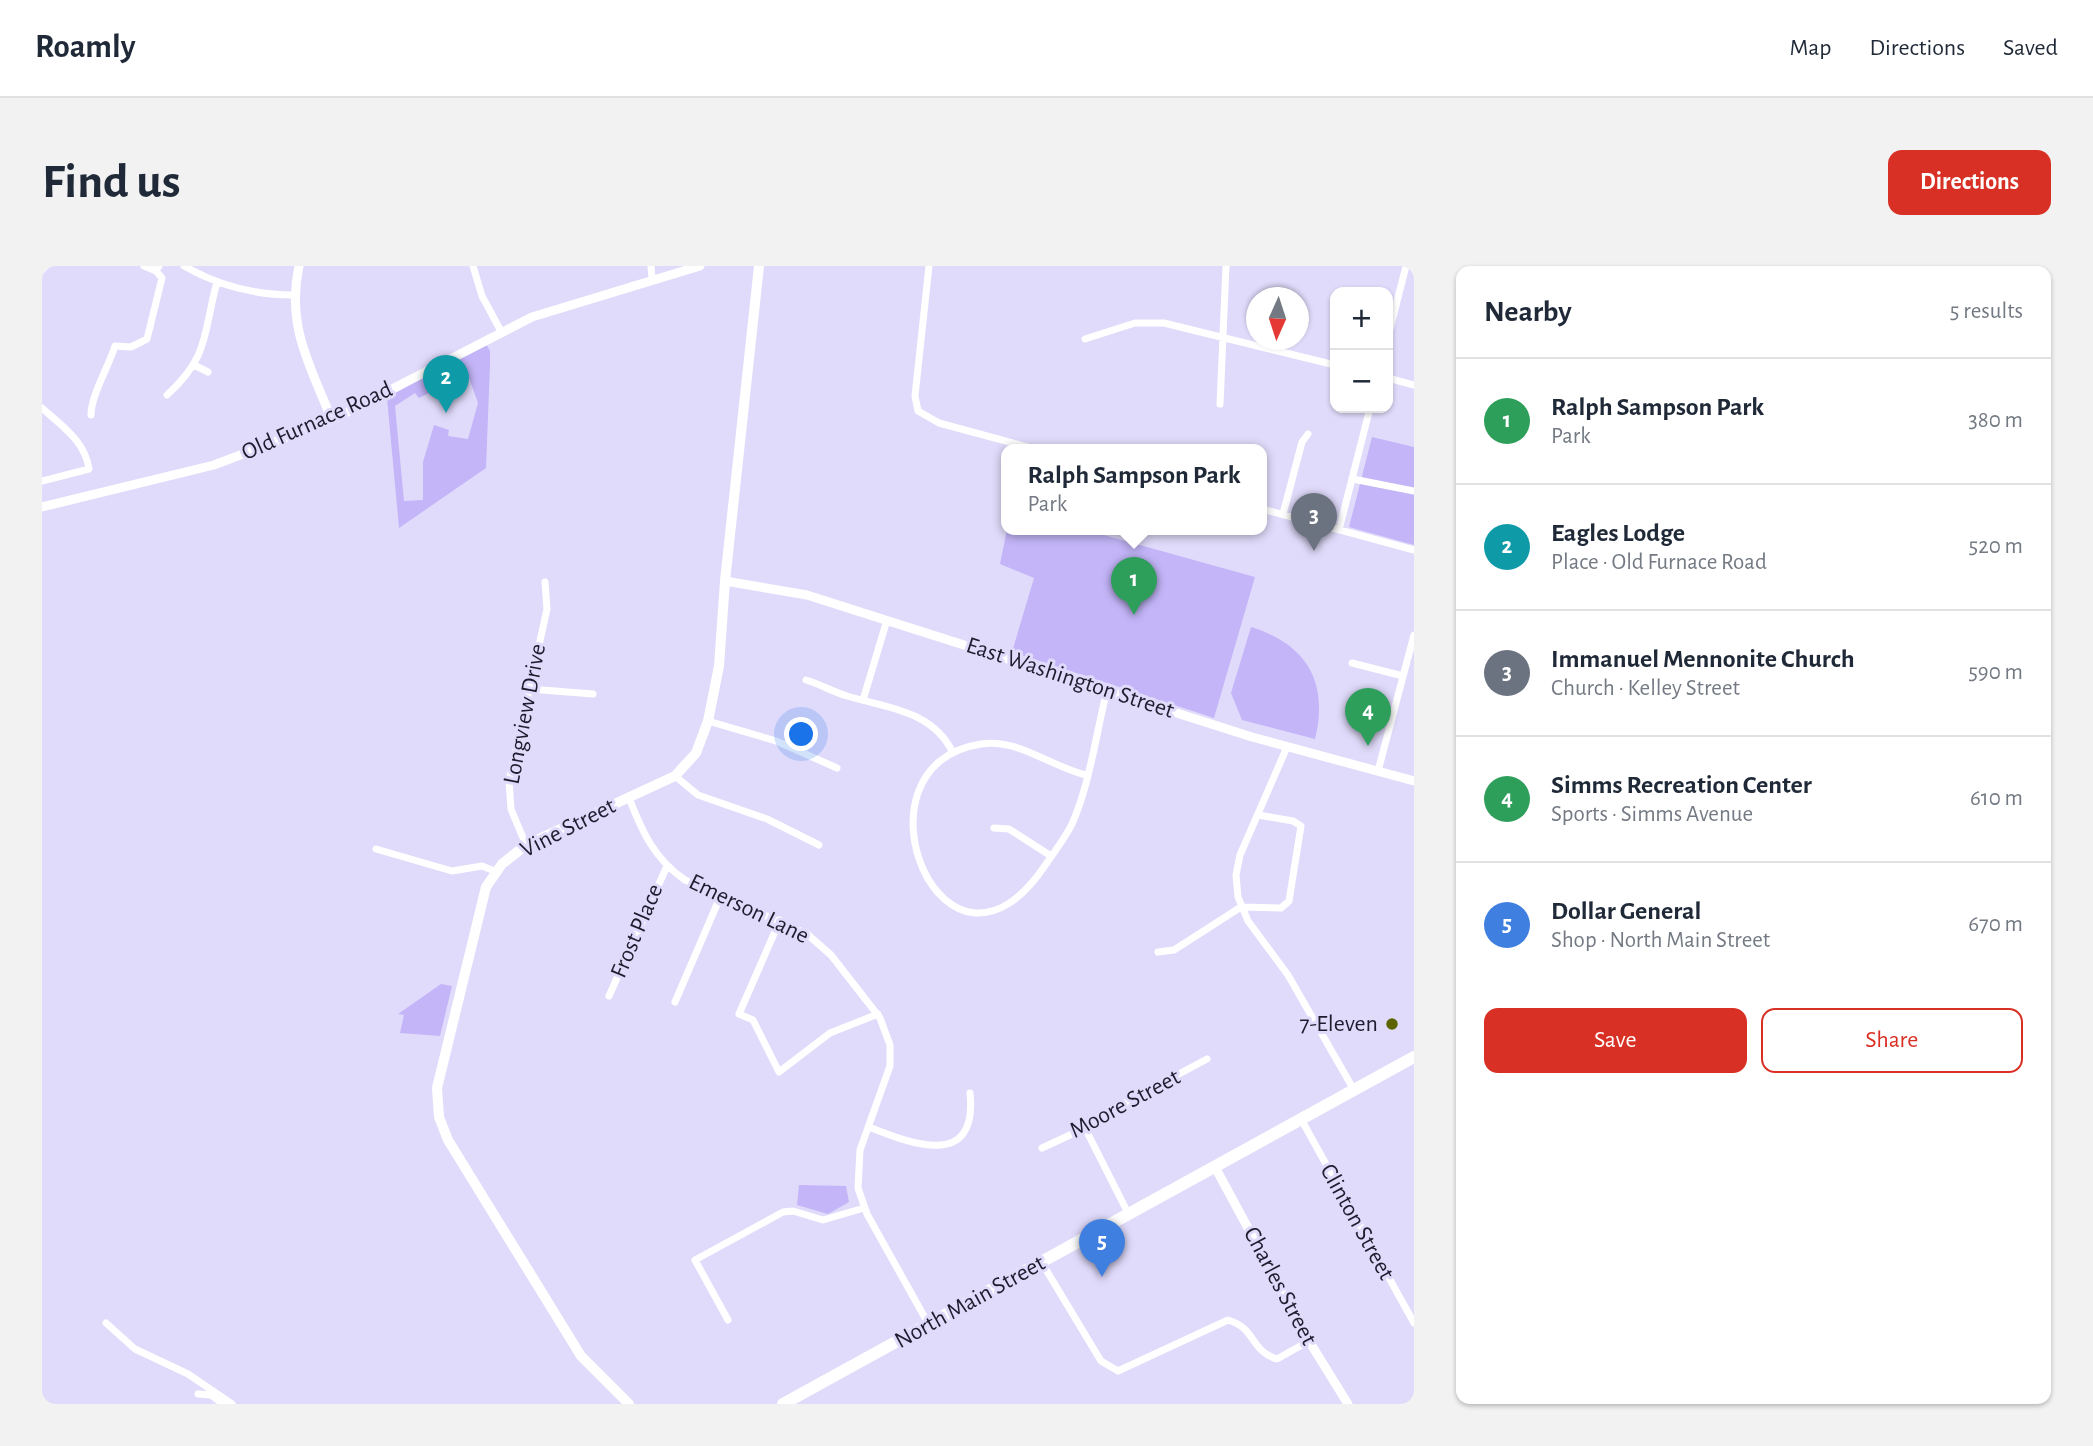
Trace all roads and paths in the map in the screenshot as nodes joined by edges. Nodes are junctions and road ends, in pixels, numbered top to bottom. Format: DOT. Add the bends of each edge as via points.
graph roads {
  1 [pos="46,266"];
  2 [pos="144,266"];
  3 [pos="184,266"];
  4 [pos="299,266"];
  5 [pos="473,266"];
  6 [pos="651,266"];
  7 [pos="700,266"];
  8 [pos="759,266"];
  9 [pos="929,266"];
  10 [pos="1226,266"];
  11 [pos="1406,266"];
  12 [pos="158,268"];
  13 [pos="42,270"];
  14 [pos="652,279"];
  15 [pos="216,282"];
  16 [pos="293,295"];
  17 [pos="1393,317"];
  18 [pos="502,333"];
  19 [pos="1223,338"];
  20 [pos="1085,339"];
  21 [pos="1330,364"];
  22 [pos="194,365"];
  23 [pos="208,372"];
  24 [pos="1393,379"];
  25 [pos="1414,385"];
  26 [pos="167,394"];
  27 [pos="1220,404"];
  28 [pos="42,408"];
  29 [pos="1369,413"];
  30 [pos="91,415"];
  31 [pos="332,420"];
  32 [pos="1308,434"];
  33 [pos="1017,444"];
  34 [pos="1353,479"];
  35 [pos="42,481"];
  36 [pos="1414,491"];
  37 [pos="42,507"];
  38 [pos="1267,510"];
  39 [pos="1283,514"];
  40 [pos="1339,530"];
  41 [pos="1414,550"];
  42 [pos="725,581"];
  43 [pos="545,582"];
  44 [pos="887,620"];
  45 [pos="1414,635"];
  46 [pos="1352,663"];
  47 [pos="1410,664"];
  48 [pos="1403,676"];
  49 [pos="806,680"];
  50 [pos="529,689"];
  51 [pos="1107,690"];
  52 [pos="593,694"];
  53 [pos="863,700"];
  54 [pos="708,722"];
  55 [pos="1287,747"];
  56 [pos="953,753"];
  57 [pos="837,768"];
  58 [pos="1378,771"];
  59 [pos="1086,775"];
  60 [pos="675,776"];
  61 [pos="1414,780"];
  62 [pos="629,798"];
  63 [pos="1258,815"];
  64 [pos="994,828"];
  65 [pos="526,845"];
  66 [pos="819,845"];
  67 [pos="376,849"];
  68 [pos="1051,856"];
  69 [pos="667,866"];
  70 [pos="497,872"];
  71 [pos="721,895"];
  72 [pos="1241,907"];
  73 [pos="780,920"];
  74 [pos="1158,952"];
  75 [pos="609,996"];
  76 [pos="675,1002"];
  77 [pos="878,1014"];
  78 [pos="1414,1057"];
  79 [pos="1207,1059"];
  80 [pos="1354,1090"];
  81 [pos="971,1093"];
  82 [pos="1301,1119"];
  83 [pos="869,1127"];
  84 [pos="1085,1128"];
  85 [pos="1042,1148"];
  86 [pos="1215,1167"];
  87 [pos="864,1208"];
  88 [pos="1129,1215"];
  89 [pos="1042,1263"];
  90 [pos="728,1320"];
  91 [pos="106,1323"];
  92 [pos="1414,1323"];
  93 [pos="929,1325"];
  94 [pos="1310,1341"];
  95 [pos="198,1394"];
  96 [pos="223,1404"];
  97 [pos="232,1404"];
  98 [pos="629,1404"];
  99 [pos="783,1404"];
  100 [pos="1348,1404"];
  1 -- 13 [label="street"];
  2 -- 12 [label="street"];
  3 -- 15 [label="street"];
  4 -- 16 [label="street"];
  5 -- 18 [label="street" via="482,296"];
  6 -- 14 [label="street"];
  7 -- 14 [label="street, Old Furnace Road"];
  8 -- 42 [label="main road, Vine Street"];
  9 -- 33 [label="street" via="917,409 939,423"];
  10 -- 19 [label="street"];
  11 -- 17 [label="street"];
  12 -- 30 [label="street" via="162,278 147,339 131,347 116,346 91,403"];
  14 -- 18 [label="street, Old Furnace Road" via="532,317"];
  15 -- 16 [label="street"];
  15 -- 22 [label="street" via="201,353"];
  16 -- 31 [label="street" via="298,331"];
  18 -- 31 [label="street, Old Furnace Road"];
  19 -- 20 [label="street" via="1164,323 1135,323"];
  19 -- 21 [label="street"];
  19 -- 27 [label="street"];
  22 -- 23 [label="street"];
  22 -- 26 [label="street"];
  24 -- 25 [label="street"];
  28 -- 35 [label="street" via="84,449 89,469"];
  29 -- 34 [label="street"];
  31 -- 37 [label="street, Old Furnace Road" via="214,465"];
  32 -- 39 [label="street"];
  34 -- 36 [label="street"];
  34 -- 40 [label="street"];
  38 -- 39 [label="street"];
  39 -- 40 [label="street"];
  40 -- 41 [label="street"];
  42 -- 44 [label="street, East Washington Street" via="797,592"];
  42 -- 54 [label="main road, Vine Street" via="719,666"];
  43 -- 50 [label="street, Longview Drive" via="547,608"];
  44 -- 51 [label="street, East Washington Street"];
  44 -- 53 [label="street"];
  45 -- 47 [label="street"];
  46 -- 48 [label="street"];
  47 -- 48 [label="street"];
  48 -- 58 [label="street"];
  49 -- 53 [label="street"];
  50 -- 52 [label="street"];
  50 -- 65 [label="street, Longview Drive" via="508,788 512,813"];
  51 -- 55 [label="street, East Washington Street"];
  51 -- 59 [label="street"];
  53 -- 56 [label="street" via="919,717 940,733"];
  54 -- 57 [label="street" via="776,741"];
  54 -- 60 [label="main road, Vine Street" via="696,753"];
  55 -- 58 [label="street, East Washington Street"];
  55 -- 63 [label="street"];
  56 -- 59 [label="street" via="976,745 1000,744"];
  56 -- 68 [label="street" via="926,778 914,811 920,866 934,891 964,909 1003,908 1025,894"];
  58 -- 61 [label="street, East Washington Street"];
  59 -- 68 [label="street" via="1073,821"];
  60 -- 62 [label="main road, Vine Street"];
  60 -- 66 [label="street" via="698,795 767,819"];
  62 -- 65 [label="main road, Vine Street"];
  62 -- 69 [label="street, Emerson Lane" via="651,847"];
  63 -- 72 [label="street" via="1237,866"];
  63 -- 72 [label="street" via="1301,826 1293,884 1289,901 1281,908"];
  64 -- 68 [label="street" via="1009,829"];
  65 -- 70 [label="main road, Vine Street"];
  67 -- 70 [label="street" via="452,871 482,866"];
  69 -- 71 [label="street, Emerson Lane" via="685,880"];
  69 -- 75 [label="street, Frost Place"];
  70 -- 98 [label="main road, Vine Street" via="486,887 450,1031 437,1088 439,1117 581,1356"];
  71 -- 73 [label="street, Emerson Lane"];
  71 -- 76 [label="street"];
  72 -- 74 [label="street" via="1174,950"];
  72 -- 80 [label="street" via="1288,975"];
  73 -- 77 [label="street, Emerson Lane" via="818,942"];
  73 -- 77 [label="street" via="739,1014 753,1020 779,1072 830,1032"];
  77 -- 83 [label="street, Emerson Lane" via="891,1056"];
  78 -- 80 [label="main road, North Main Street"];
  79 -- 84 [label="street, Moore Street"];
  80 -- 82 [label="main road, North Main Street"];
  81 -- 83 [label="street" via="964,1129 939,1146 915,1145"];
  82 -- 86 [label="main road, North Main Street"];
  82 -- 92 [label="street, Clinton Street"];
  83 -- 87 [label="street, Emerson Lane" via="857,1167"];
  84 -- 85 [label="street, Moore Street"];
  84 -- 88 [label="street"];
  86 -- 88 [label="main road, North Main Street"];
  86 -- 94 [label="street, Charles Street"];
  87 -- 90 [label="street" via="832,1220 783,1212 695,1260"];
  87 -- 93 [label="street, Emerson Lane"];
  88 -- 89 [label="main road, North Main Street"];
  89 -- 93 [label="main road, North Main Street"];
  89 -- 94 [label="street" via="1101,1361 1118,1371 1228,1320 1243,1324 1264,1355 1278,1359"];
  91 -- 97 [label="street" via="135,1349 188,1374"];
  93 -- 99 [label="main road, North Main Street"];
  94 -- 100 [label="street, Charles Street"];
  95 -- 96 [label="street" via="211,1395"];
}
